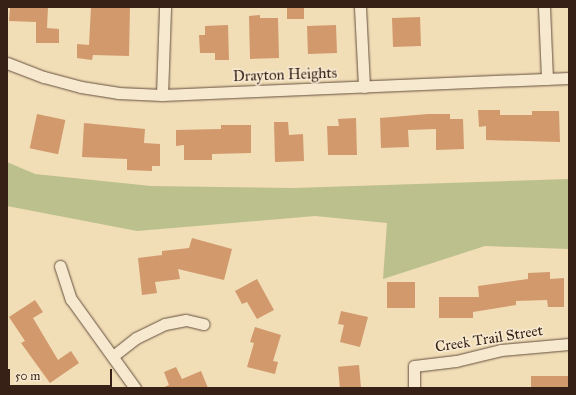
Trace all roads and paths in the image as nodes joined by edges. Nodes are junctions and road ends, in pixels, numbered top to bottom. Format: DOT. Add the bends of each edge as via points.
graph roads {
  1 [pos="165,7"];
  2 [pos="360,7"];
  3 [pos="544,7"];
  4 [pos="7,63"];
  5 [pos="569,78"];
  6 [pos="548,79"];
  7 [pos="364,87"];
  8 [pos="162,95"];
  9 [pos="60,266"];
  10 [pos="204,324"];
  11 [pos="569,344"];
  12 [pos="113,356"];
  13 [pos="135,388"];
  14 [pos="414,388"];
  1 -- 8 [label="street"];
  2 -- 7 [label="street"];
  3 -- 6 [label="street"];
  4 -- 8 [label="street, Drayton Heights" via="81,87 118,93"];
  5 -- 6 [label="street, Drayton Heights"];
  6 -- 7 [label="street, Drayton Heights"];
  7 -- 8 [label="street, Drayton Heights"];
  9 -- 12 [label="street" via="71,299"];
  10 -- 12 [label="street" via="186,320 166,324 136,338"];
  11 -- 14 [label="street, Creek Trail Street" via="516,348 414,366"];
  12 -- 13 [label="street"];
}
